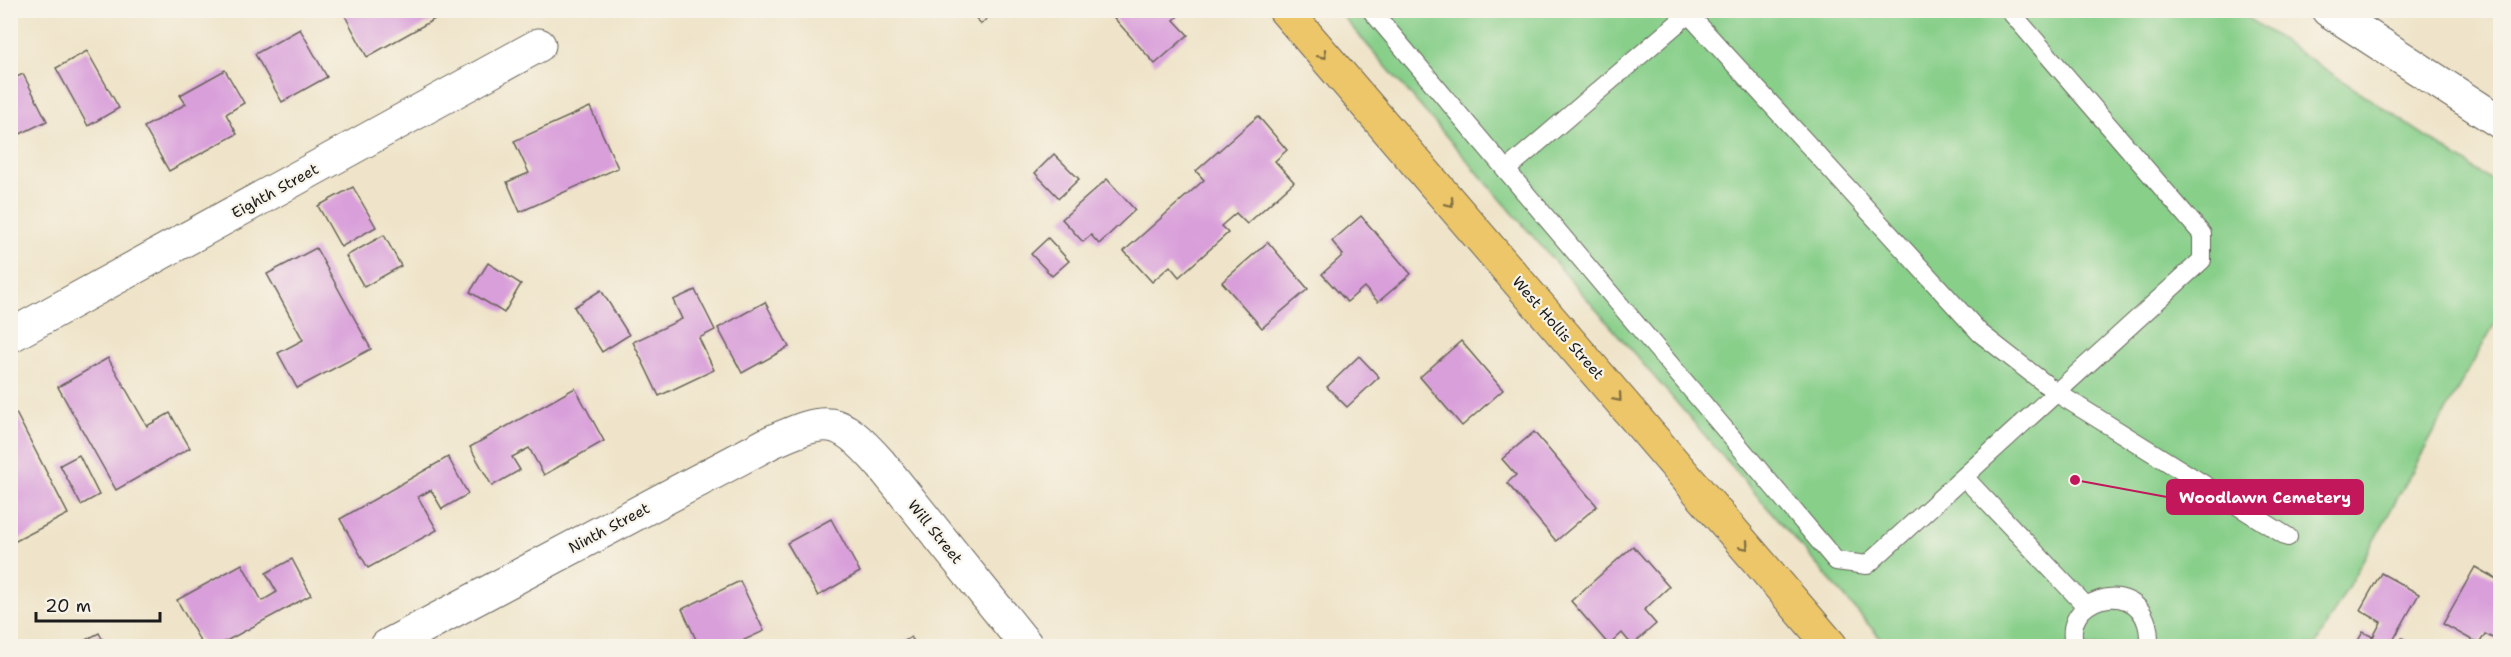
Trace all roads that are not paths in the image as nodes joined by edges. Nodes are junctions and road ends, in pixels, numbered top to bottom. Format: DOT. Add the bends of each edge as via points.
graph roads {
  1 [pos="1285,10"];
  2 [pos="1371,10"];
  3 [pos="2009,10"];
  4 [pos="2328,10"];
  5 [pos="1689,12"];
  6 [pos="539,45"];
  7 [pos="2500,122"];
  8 [pos="1506,170"];
  9 [pos="10,336"];
  10 [pos="2056,393"];
  11 [pos="836,424"];
  12 [pos="1964,477"];
  13 [pos="2288,537"];
  14 [pos="2086,606"];
  15 [pos="387,646"];
  16 [pos="1027,646"];
  17 [pos="1831,646"];
  18 [pos="2075,646"];
  19 [pos="2147,646"];
  1 -- 17 [label="main road, West Hollis Street, one-way"];
  2 -- 8 [label="lane"];
  3 -- 10 [label="lane" via="2202,234 2202,260"];
  4 -- 7 [label="street"];
  5 -- 8 [label="lane"];
  5 -- 10 [label="lane" via="1980,333"];
  6 -- 9 [label="street, Eighth Street"];
  8 -- 12 [label="lane" via="1836,561 1867,565"];
  10 -- 12 [label="lane"];
  10 -- 13 [label="lane"];
  11 -- 15 [label="street, Ninth Street" via="814,425 771,442"];
  11 -- 16 [label="street, Will Street" via="860,440 880,463"];
  12 -- 14 [label="lane"];
  14 -- 18 [label="lane" via="2077,617"];
  14 -- 19 [label="lane" via="2106,596 2130,601 2146,618"];
}
